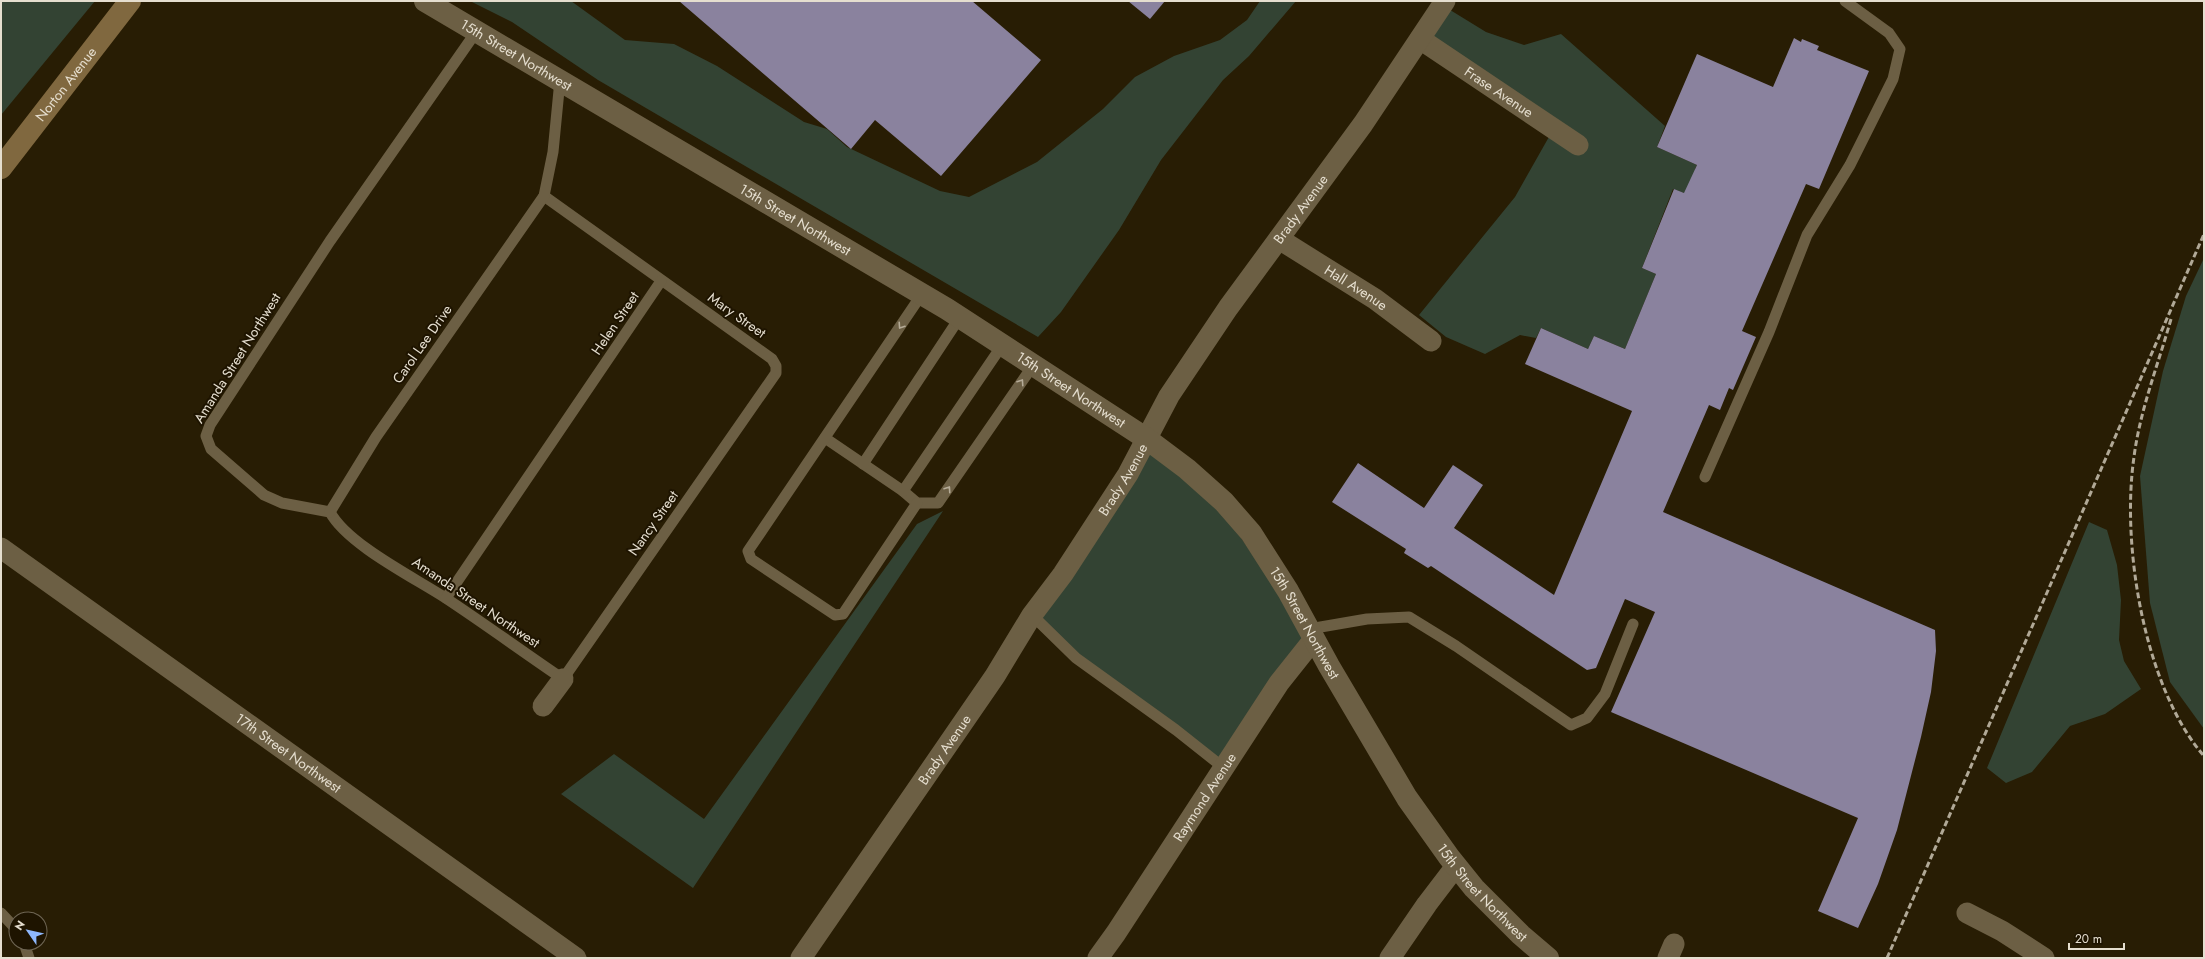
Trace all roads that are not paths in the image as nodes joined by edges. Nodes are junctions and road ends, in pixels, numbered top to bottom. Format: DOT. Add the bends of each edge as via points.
graph roads {
  1 [pos="130,1"];
  2 [pos="425,1"];
  3 [pos="1445,1"];
  4 [pos="1845,1"];
  5 [pos="476,32"];
  6 [pos="1420,39"];
  7 [pos="560,80"];
  8 [pos="1578,145"];
  9 [pos="1,168"];
  10 [pos="544,196"];
  11 [pos="1279,239"];
  12 [pos="661,281"];
  13 [pos="922,294"];
  14 [pos="960,317"];
  15 [pos="1431,341"];
  16 [pos="1003,344"];
  17 [pos="1034,364"];
  18 [pos="769,383"];
  19 [pos="825,438"];
  20 [pos="1147,439"];
  21 [pos="863,464"];
  22 [pos="1706,477"];
  23 [pos="903,492"];
  24 [pos="917,503"];
  25 [pos="330,512"];
  26 [pos="1,548"];
  27 [pos="446,598"];
  28 [pos="1032,615"];
  29 [pos="1633,624"];
  30 [pos="1311,634"];
  31 [pos="563,679"];
  32 [pos="544,706"];
  33 [pos="1224,768"];
  34 [pos="1456,866"];
  35 [pos="1,913"];
  36 [pos="1967,913"];
  37 [pos="8,920"];
  38 [pos="576,958"];
  39 [pos="801,958"];
  40 [pos="1098,958"];
  41 [pos="1390,958"];
  42 [pos="1548,958"];
  43 [pos="2044,958"];
  1 -- 9 [label="main road, Norton Avenue"];
  2 -- 5 [label="street, 15th Street Northwest"];
  3 -- 6 [label="street, Brady Avenue"];
  4 -- 22 [label="lane" via="1889,33 1900,49 1893,79 1850,165 1808,236"];
  5 -- 7 [label="street, 15th Street Northwest"];
  5 -- 25 [label="lane, Amanda Street Northwest" via="330,241 210,425 206,436 211,449 264,495 282,503"];
  6 -- 8 [label="street, Frase Avenue"];
  6 -- 11 [label="street, Brady Avenue" via="1363,124"];
  7 -- 10 [label="lane"];
  7 -- 13 [label="street, 15th Street Northwest"];
  10 -- 12 [label="lane"];
  10 -- 25 [label="lane, Carol Lee Drive" via="376,437"];
  11 -- 15 [label="street, Hall Avenue" via="1375,300"];
  11 -- 20 [label="street, Brady Avenue" via="1228,308 1169,396"];
  12 -- 18 [label="lane, Mary Street" via="772,359 776,373"];
  12 -- 27 [label="lane, Helen Street"];
  13 -- 14 [label="street, 15th Street Northwest"];
  13 -- 19 [label="lane, one-way"];
  14 -- 16 [label="street, 15th Street Northwest"];
  14 -- 21 [label="lane"];
  16 -- 17 [label="street, 15th Street Northwest"];
  16 -- 23 [label="lane"];
  17 -- 20 [label="street, 15th Street Northwest"];
  24 -- 17 [label="lane, one-way" via="938,503"];
  18 -- 31 [label="lane, Nancy Street"];
  19 -- 21 [label="lane"];
  19 -- 24 [label="lane" via="748,551 751,559 835,615 842,614"];
  20 -- 28 [label="street, Brady Avenue" via="1128,474 1080,548"];
  20 -- 30 [label="street, 15th Street Northwest" via="1187,468 1224,502 1251,533 1288,591"];
  21 -- 23 [label="lane"];
  23 -- 24 [label="lane"];
  25 -- 27 [label="lane, Amanda Street Northwest" via="336,522 362,544"];
  26 -- 38 [label="street, 17th Street Northwest"];
  27 -- 31 [label="lane, Amanda Street Northwest"];
  28 -- 33 [label="lane" via="1076,658"];
  28 -- 39 [label="street, Brady Avenue" via="995,676"];
  29 -- 30 [label="lane" via="1605,694 1587,718 1571,725 1409,617 1367,619"];
  30 -- 33 [label="street, Raymond Avenue"];
  30 -- 34 [label="street, 15th Street Northwest" via="1407,798"];
  31 -- 32 [label="street"];
  33 -- 40 [label="street, Raymond Avenue"];
  34 -- 41 [label="street"];
  34 -- 42 [label="street, 15th Street Northwest" via="1521,935"];
  35 -- 37 [label="lane"];
  36 -- 43 [label="street" via="2002,931"];
}
